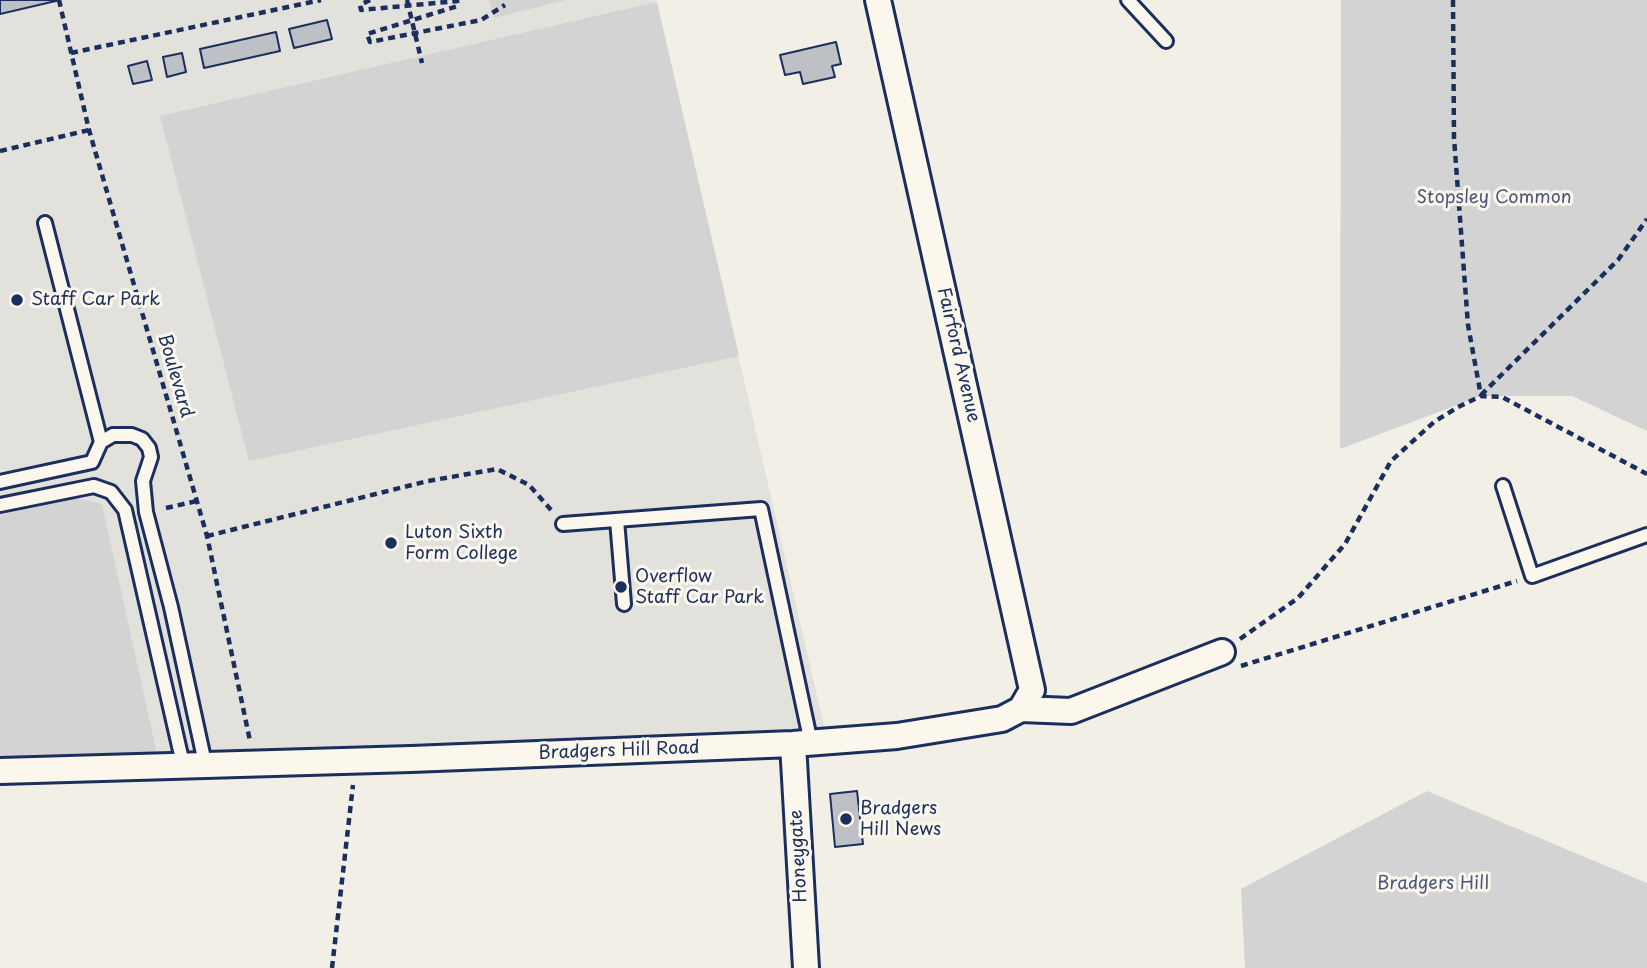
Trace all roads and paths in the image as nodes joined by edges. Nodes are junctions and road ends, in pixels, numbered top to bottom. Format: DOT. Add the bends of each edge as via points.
graph roads {
  1 [pos="59,0"];
  2 [pos="321,0"];
  3 [pos="370,0"];
  4 [pos="878,0"];
  5 [pos="1128,0"];
  6 [pos="1453,0"];
  7 [pos="408,3"];
  8 [pos="505,5"];
  9 [pos="412,20"];
  10 [pos="415,33"];
  11 [pos="1166,41"];
  12 [pos="71,53"];
  13 [pos="422,63"];
  14 [pos="89,131"];
  15 [pos="0,151"];
  16 [pos="1647,219"];
  17 [pos="45,223"];
  18 [pos="1480,396"];
  19 [pos="101,442"];
  20 [pos="1647,474"];
  21 [pos="0,482"];
  22 [pos="1503,486"];
  23 [pos="197,501"];
  24 [pos="0,505"];
  25 [pos="166,508"];
  26 [pos="617,520"];
  27 [pos="563,524"];
  28 [pos="1647,535"];
  29 [pos="207,536"];
  30 [pos="1532,576"];
  31 [pos="624,604"];
  32 [pos="1231,659"];
  33 [pos="1021,709"];
  34 [pos="802,744"];
  35 [pos="356,760"];
  36 [pos="255,762"];
  37 [pos="194,764"];
  38 [pos="0,771"];
  39 [pos="332,968"];
  40 [pos="806,968"];
  1 -- 12 [label="path, Boulevard"];
  2 -- 12 [label="path"];
  3 -- 7 [label="path" via="360,5 361,10"];
  4 -- 33 [label="street, Fairford Avenue" via="1032,690"];
  5 -- 11 [label="lane"];
  6 -- 18 [label="path" via="1454,138 1468,326"];
  7 -- 9 [label="path"];
  7 -- 9 [label="path" via="457,1 458,6"];
  8 -- 10 [label="path" via="481,20"];
  9 -- 10 [label="path"];
  9 -- 10 [label="path" via="367,34 370,42"];
  10 -- 13 [label="path"];
  12 -- 14 [label="path, Boulevard"];
  14 -- 15 [label="path"];
  14 -- 23 [label="path, Boulevard"];
  16 -- 18 [label="path" via="1618,260"];
  17 -- 19 [label="lane"];
  18 -- 20 [label="path" via="1502,397"];
  18 -- 32 [label="path" via="1434,422 1391,461 1345,544 1298,598"];
  19 -- 21 [label="lane" via="92,462"];
  19 -- 37 [label="lane" via="122,433 142,439 149,449 143,481 146,512 171,607"];
  22 -- 30 [label="lane"];
  23 -- 25 [label="path"];
  23 -- 29 [label="path, Boulevard"];
  24 -- 37 [label="lane" via="94,486 111,492 125,510"];
  26 -- 27 [label="lane"];
  26 -- 31 [label="lane"];
  26 -- 34 [label="lane" via="761,509"];
  27 -- 29 [label="path" via="529,485 497,469 428,481"];
  28 -- 30 [label="lane"];
  29 -- 36 [label="path, Boulevard"];
  30 -- 32 [label="path"];
  32 -- 33 [label="street, Bradgers Hill Road" via="1071,712"];
  33 -- 34 [label="street, Bradgers Hill Road" via="1002,719 897,736"];
  34 -- 35 [label="street, Bradgers Hill Road"];
  34 -- 40 [label="street, Honeygate"];
  35 -- 36 [label="street, Bradgers Hill Road"];
  35 -- 39 [label="path"];
  36 -- 37 [label="street, Bradgers Hill Road"];
  37 -- 38 [label="street, Bradgers Hill Road"];
}
